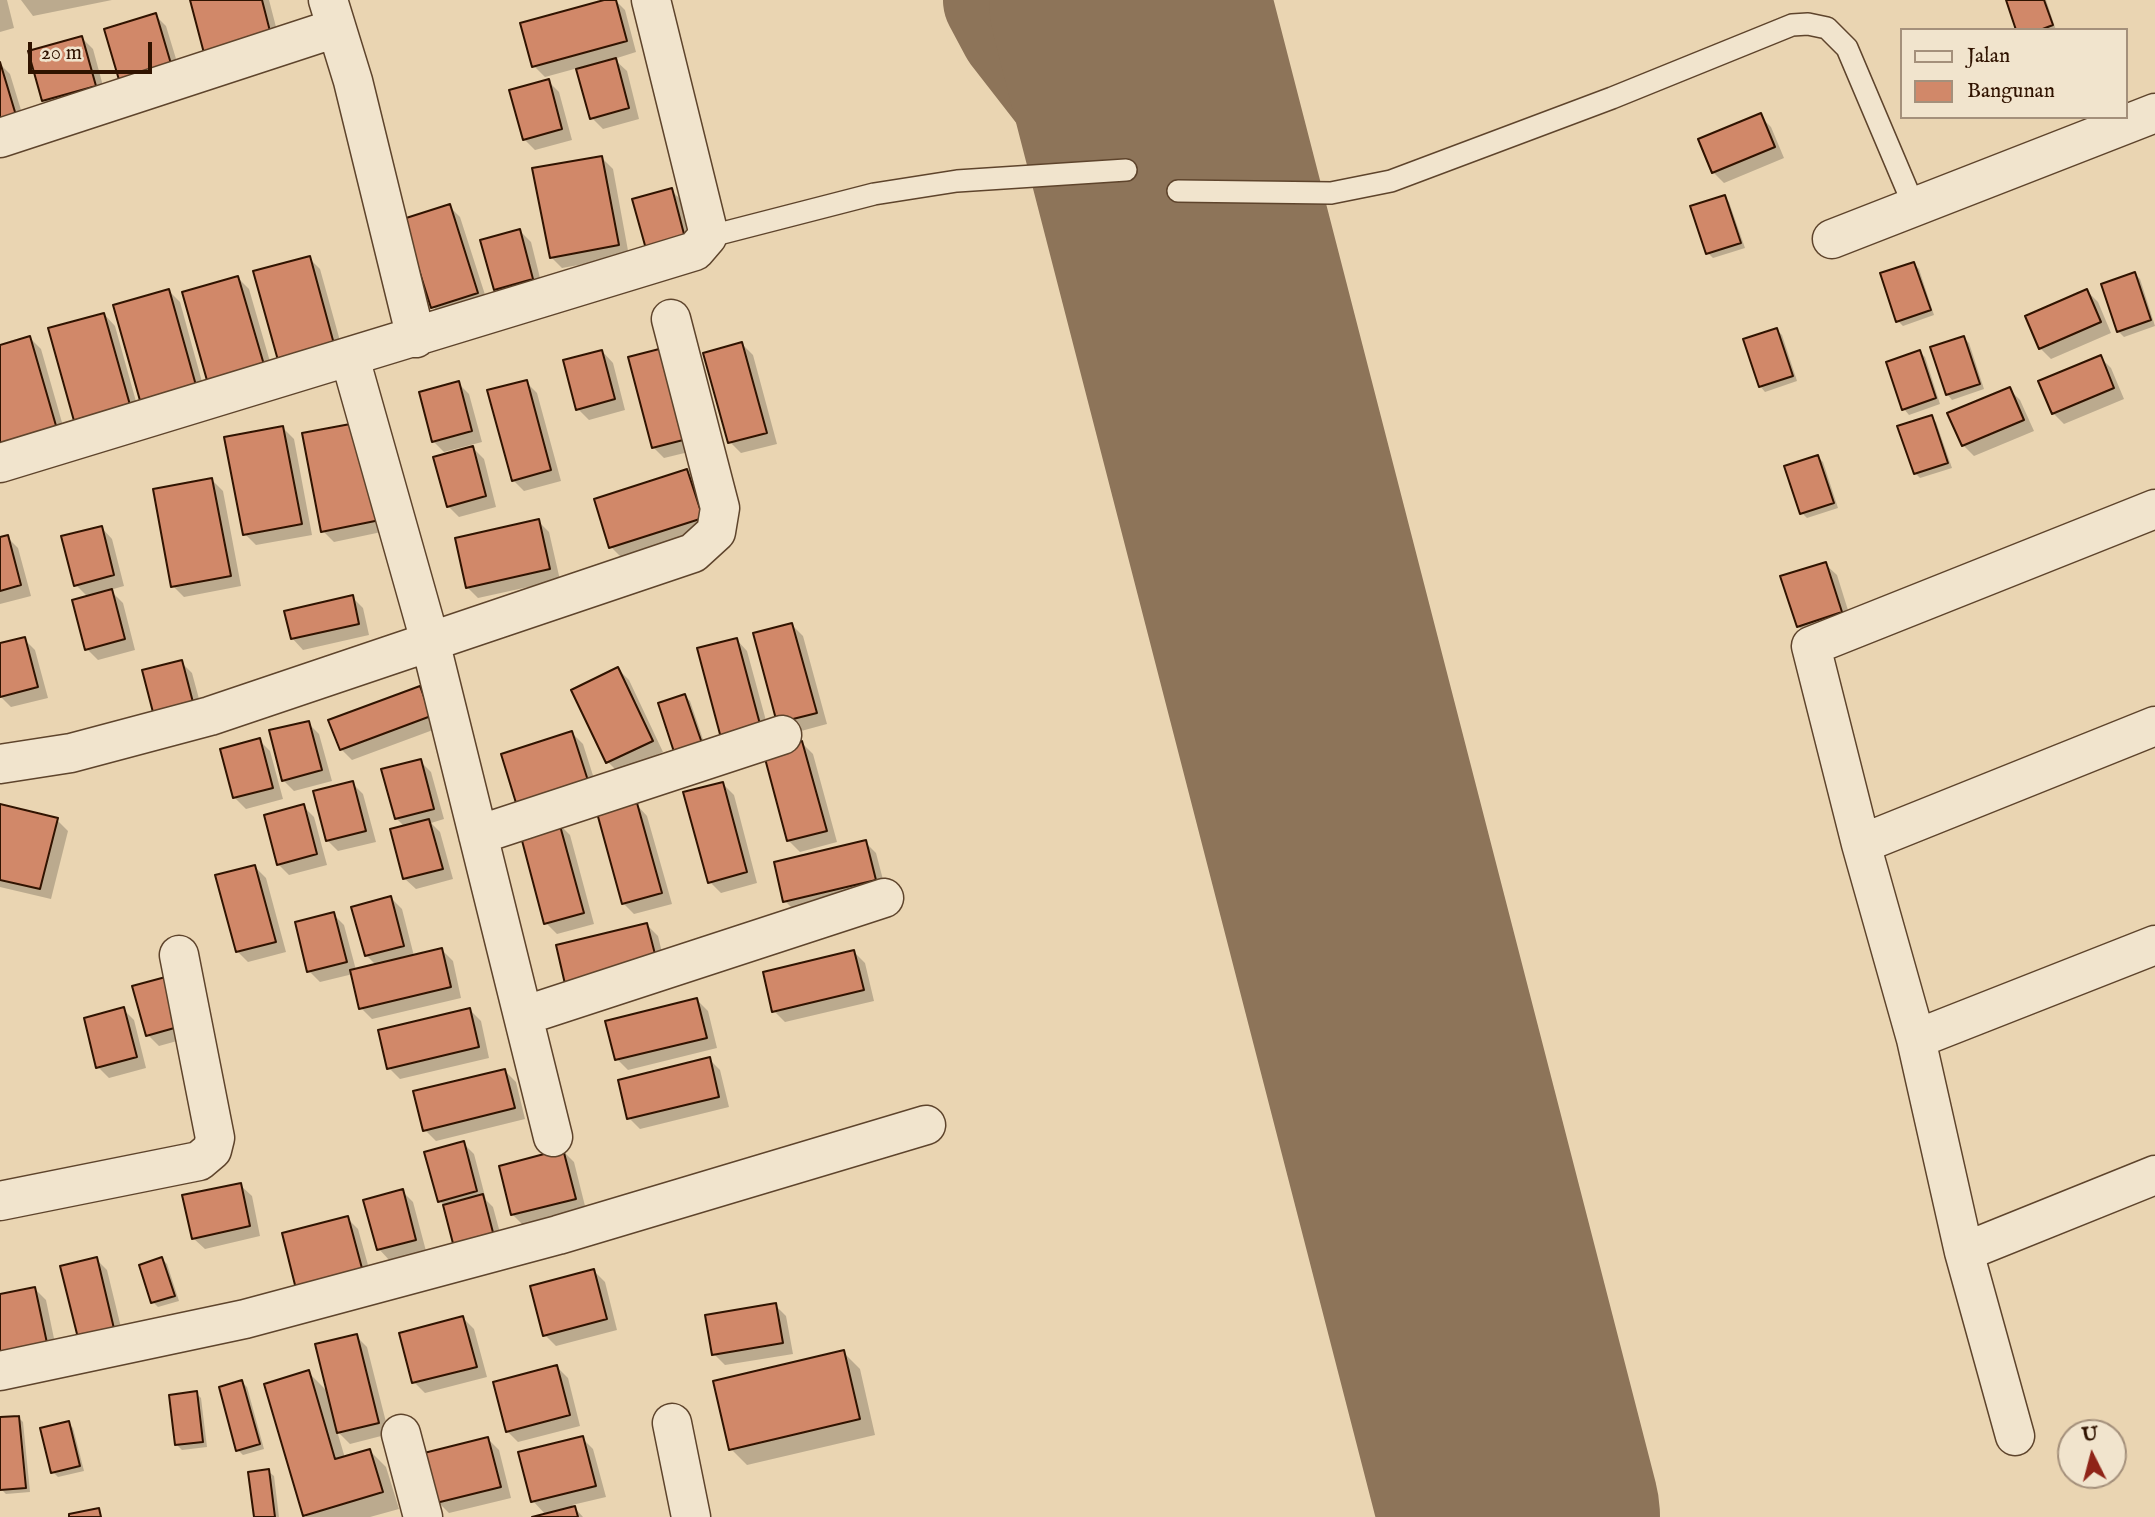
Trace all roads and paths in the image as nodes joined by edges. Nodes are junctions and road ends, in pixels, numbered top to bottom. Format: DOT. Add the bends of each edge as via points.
graph roads {
  1 [pos="651,0"];
  2 [pos="332,14"];
  3 [pos="2155,113"];
  4 [pos="0,138"];
  5 [pos="1126,170"];
  6 [pos="1178,191"];
  7 [pos="1914,206"];
  8 [pos="707,237"];
  9 [pos="1832,239"];
  10 [pos="671,319"];
  11 [pos="416,338"];
  12 [pos="350,358"];
  13 [pos="0,463"];
  14 [pos="2155,509"];
  15 [pos="429,641"];
  16 [pos="2155,726"];
  17 [pos="782,735"];
  18 [pos="0,764"];
  19 [pos="478,835"];
  20 [pos="1861,844"];
  21 [pos="884,898"];
  22 [pos="2155,945"];
  23 [pos="179,955"];
  24 [pos="523,1016"];
  25 [pos="1916,1040"];
  26 [pos="926,1125"];
  27 [pos="553,1137"];
  28 [pos="2155,1175"];
  29 [pos="0,1201"];
  30 [pos="1964,1252"];
  31 [pos="0,1371"];
  32 [pos="672,1423"];
  33 [pos="401,1434"];
  34 [pos="2015,1436"];
  35 [pos="423,1517"];
  36 [pos="691,1517"];
  1 -- 8 [label="street" via="700,192"];
  2 -- 4 [label="street"];
  2 -- 11 [label="street" via="357,94"];
  3 -- 7 [label="street"];
  5 -- 8 [label="lane" via="957,181 874,194"];
  6 -- 7 [label="lane" via="1331,192 1391,181 1792,25 1808,24 1827,28 1846,48"];
  7 -- 9 [label="street"];
  8 -- 11 [label="street" via="695,251"];
  10 -- 15 [label="street" via="719,508 716,532 694,553"];
  11 -- 12 [label="street"];
  12 -- 13 [label="street"];
  12 -- 15 [label="street"];
  14 -- 20 [label="street" via="1811,646"];
  15 -- 18 [label="street" via="210,716 71,752"];
  15 -- 19 [label="street"];
  16 -- 20 [label="street"];
  17 -- 19 [label="street"];
  19 -- 24 [label="street"];
  20 -- 25 [label="street"];
  21 -- 24 [label="street"];
  22 -- 25 [label="street"];
  23 -- 29 [label="street" via="215,1138 212,1150 199,1161"];
  24 -- 27 [label="street"];
  25 -- 30 [label="street"];
  26 -- 31 [label="street" via="558,1236 284,1309"];
  28 -- 30 [label="street"];
  30 -- 34 [label="street"];
  32 -- 36 [label="street"];
  33 -- 35 [label="street"];
}
